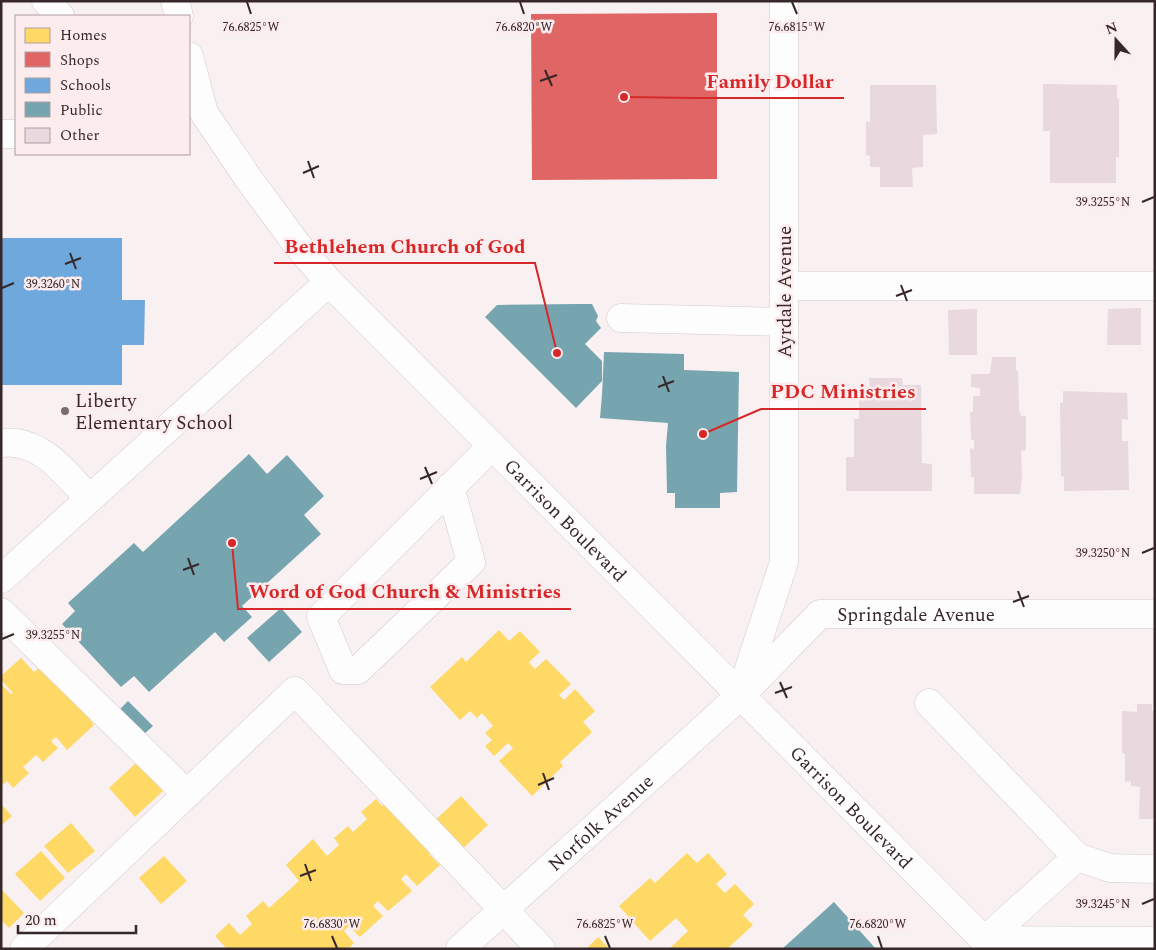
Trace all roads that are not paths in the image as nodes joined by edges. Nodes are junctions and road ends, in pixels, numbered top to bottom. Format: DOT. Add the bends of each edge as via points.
graph roads {
  1 [pos="46,1"];
  2 [pos="175,1"];
  3 [pos="784,1"];
  4 [pos="59,15"];
  5 [pos="178,15"];
  6 [pos="190,67"];
  7 [pos="194,111"];
  8 [pos="1,134"];
  9 [pos="15,134"];
  10 [pos="328,282"];
  11 [pos="784,286"];
  12 [pos="1155,286"];
  13 [pos="621,318"];
  14 [pos="784,322"];
  15 [pos="1,443"];
  16 [pos="492,446"];
  17 [pos="450,487"];
  18 [pos="89,499"];
  19 [pos="1,579"];
  20 [pos="1,612"];
  21 [pos="1155,614"];
  22 [pos="740,696"];
  23 [pos="929,703"];
  24 [pos="186,794"];
  25 [pos="1077,857"];
  26 [pos="1155,869"];
  27 [pos="504,909"];
  28 [pos="1155,941"];
  29 [pos="989,944"];
  30 [pos="24,949"];
  31 [pos="460,949"];
  32 [pos="541,949"];
  1 -- 4 [label="main road"];
  2 -- 5 [label="main road"];
  3 -- 11 [label="main road, Ayrdale Avenue"];
  6 -- 7 [label="main road, Garrison Boulevard"];
  7 -- 10 [label="main road, Garrison Boulevard"];
  8 -- 9 [label="main road"];
  10 -- 16 [label="main road, Garrison Boulevard"];
  10 -- 18 [label="main road"];
  11 -- 12 [label="main road"];
  11 -- 14 [label="main road, Ayrdale Avenue"];
  13 -- 14 [label="main road"];
  14 -- 22 [label="main road, Ayrdale Avenue" via="784,562"];
  15 -- 18 [label="main road" via="30,446 51,458"];
  16 -- 17 [label="main road"];
  16 -- 22 [label="main road, Garrison Boulevard"];
  17 -- 17 [label="main road" via="321,617 343,670 358,670 470,562"];
  18 -- 19 [label="main road"];
  20 -- 24 [label="main road"];
  21 -- 22 [label="main road, Springdale Avenue" via="820,614"];
  22 -- 27 [label="main road, Norfolk Avenue"];
  22 -- 29 [label="main road, Garrison Boulevard"];
  23 -- 25 [label="main road"];
  24 -- 27 [label="main road" via="295,691"];
  24 -- 30 [label="main road"];
  25 -- 26 [label="main road" via="1110,868"];
  25 -- 29 [label="main road"];
  27 -- 31 [label="main road, Norfolk Avenue"];
  27 -- 32 [label="main road"];
  28 -- 29 [label="main road"];
}
